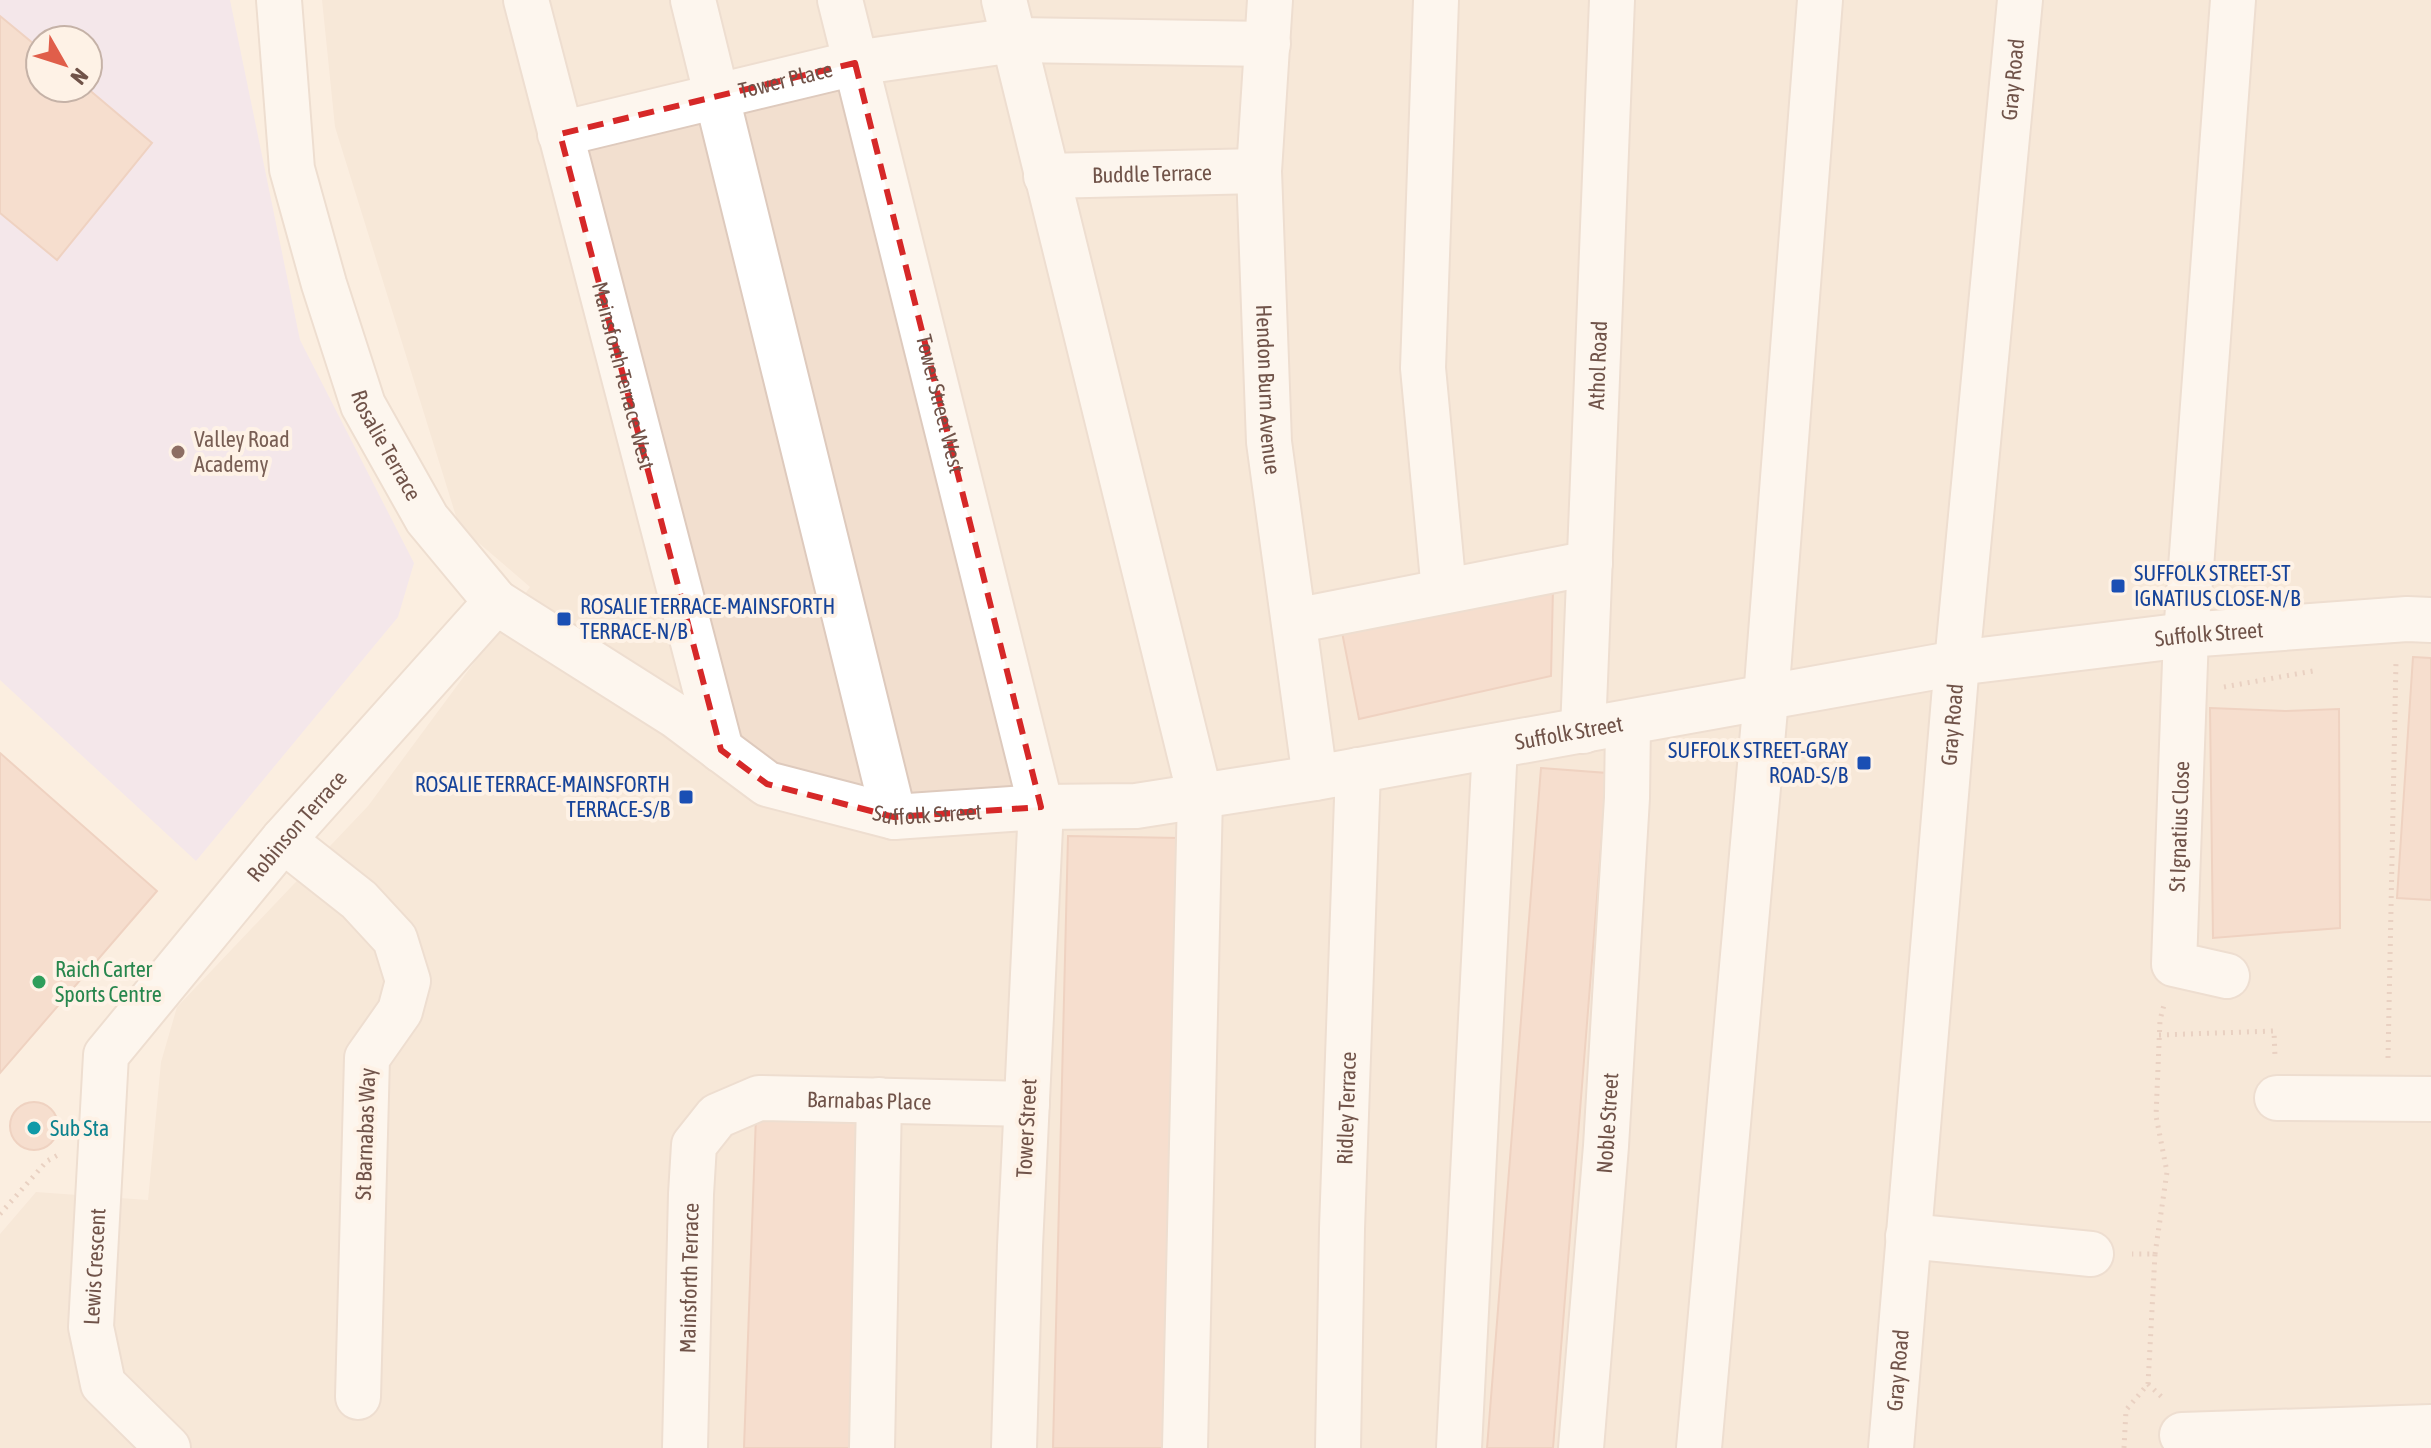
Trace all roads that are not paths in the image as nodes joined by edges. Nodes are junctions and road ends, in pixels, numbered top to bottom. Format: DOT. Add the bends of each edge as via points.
graph roads {
  1 [pos="279,0"];
  2 [pos="526,0"];
  3 [pos="693,0"];
  4 [pos="840,0"];
  5 [pos="1270,0"];
  6 [pos="1436,0"];
  7 [pos="1612,0"];
  8 [pos="1820,0"];
  9 [pos="2020,0"];
  10 [pos="2233,0"];
  11 [pos="1009,20"];
  12 [pos="1268,44"];
  13 [pos="855,63"];
  14 [pos="717,97"];
  15 [pos="560,134"];
  16 [pos="1259,171"];
  17 [pos="1046,176"];
  18 [pos="1590,563"];
  19 [pos="1444,591"];
  20 [pos="496,602"];
  21 [pos="2431,620"];
  22 [pos="1294,621"];
  23 [pos="2186,635"];
  24 [pos="1957,663"];
  25 [pos="1766,698"];
  26 [pos="1628,723"];
  27 [pos="1583,731"];
  28 [pos="1495,746"];
  29 [pos="721,750"];
  30 [pos="1358,770"];
  31 [pos="1315,778"];
  32 [pos="1200,796"];
  33 [pos="1041,807"];
  34 [pos="894,817"];
  35 [pos="283,840"];
  36 [pos="2227,976"];
  37 [pos="106,1055"];
  38 [pos="2277,1098"];
  39 [pos="2431,1099"];
  40 [pos="879,1100"];
  41 [pos="1027,1104"];
  42 [pos="717,1116"];
  43 [pos="1908,1236"];
  44 [pos="2091,1254"];
  45 [pos="358,1397"];
  46 [pos="2431,1427"];
  47 [pos="2182,1435"];
  48 [pos="168,1448"];
  49 [pos="685,1448"];
  50 [pos="872,1448"];
  51 [pos="1014,1448"];
  52 [pos="1185,1448"];
  53 [pos="1338,1448"];
  54 [pos="1459,1448"];
  55 [pos="1581,1448"];
  56 [pos="1699,1448"];
  57 [pos="1891,1448"];
  1 -- 20 [label="street, Rosalie Terrace" via="292,169 363,405 427,519"];
  2 -- 15 [label="street, Mainsforth Terrace West"];
  3 -- 14 [label="street"];
  4 -- 13 [label="street, Tower Street West"];
  5 -- 12 [label="street, Hendon Burn Avenue"];
  6 -- 19 [label="street" via="1423,368"];
  7 -- 18 [label="street, Athol Road"];
  8 -- 25 [label="street"];
  9 -- 24 [label="street, Gray Road"];
  10 -- 23 [label="street, St Ignatius Close"];
  11 -- 12 [label="street, Tower Place"];
  11 -- 13 [label="street, Tower Place"];
  11 -- 17 [label="street"];
  12 -- 16 [label="street, Hendon Burn Avenue"];
  13 -- 14 [label="street, Tower Place"];
  13 -- 33 [label="street, Tower Street West"];
  14 -- 15 [label="street, Tower Place"];
  14 -- 34 [label="street"];
  15 -- 29 [label="street, Mainsforth Terrace West"];
  16 -- 17 [label="street, Buddle Terrace"];
  16 -- 22 [label="street, Hendon Burn Avenue" via="1269,442"];
  17 -- 32 [label="street"];
  18 -- 19 [label="street"];
  18 -- 27 [label="street, Athol Road"];
  19 -- 22 [label="street"];
  20 -- 29 [label="street, Rosalie Terrace"];
  20 -- 35 [label="street, Robinson Terrace"];
  21 -- 23 [label="street, Suffolk Street"];
  22 -- 31 [label="street, Hendon Burn Avenue"];
  23 -- 24 [label="street, Suffolk Street"];
  23 -- 36 [label="street, St Ignatius Close" via="2174,964"];
  24 -- 25 [label="street, Suffolk Street"];
  24 -- 43 [label="street, Gray Road"];
  25 -- 26 [label="street, Suffolk Street"];
  25 -- 56 [label="street"];
  26 -- 27 [label="street, Suffolk Street"];
  26 -- 55 [label="street, Noble Street" via="1606,1146"];
  27 -- 28 [label="street, Suffolk Street"];
  28 -- 30 [label="street, Suffolk Street"];
  28 -- 54 [label="street"];
  29 -- 34 [label="street, Suffolk Street" via="767,784"];
  30 -- 31 [label="street, Suffolk Street"];
  30 -- 53 [label="street, Ridley Terrace"];
  31 -- 32 [label="street, Suffolk Street"];
  32 -- 33 [label="street, Suffolk Street" via="1136,806"];
  32 -- 52 [label="street"];
  33 -- 34 [label="street, Suffolk Street"];
  33 -- 41 [label="street, Tower Street"];
  35 -- 37 [label="street, Robinson Terrace"];
  35 -- 45 [label="street, St Barnabas Way" via="359,900 395,939 408,981 400,1011 367,1058"];
  37 -- 48 [label="street, Lewis Crescent" via="91,1327 103,1384"];
  38 -- 39 [label="street"];
  40 -- 41 [label="street, Barnabas Place"];
  40 -- 42 [label="street, Barnabas Place" via="759,1098"];
  40 -- 50 [label="street"];
  41 -- 51 [label="street, Tower Street"];
  42 -- 49 [label="street, Mainsforth Terrace" via="694,1145"];
  43 -- 44 [label="street"];
  43 -- 57 [label="street, Gray Road"];
  46 -- 47 [label="street"];
}
